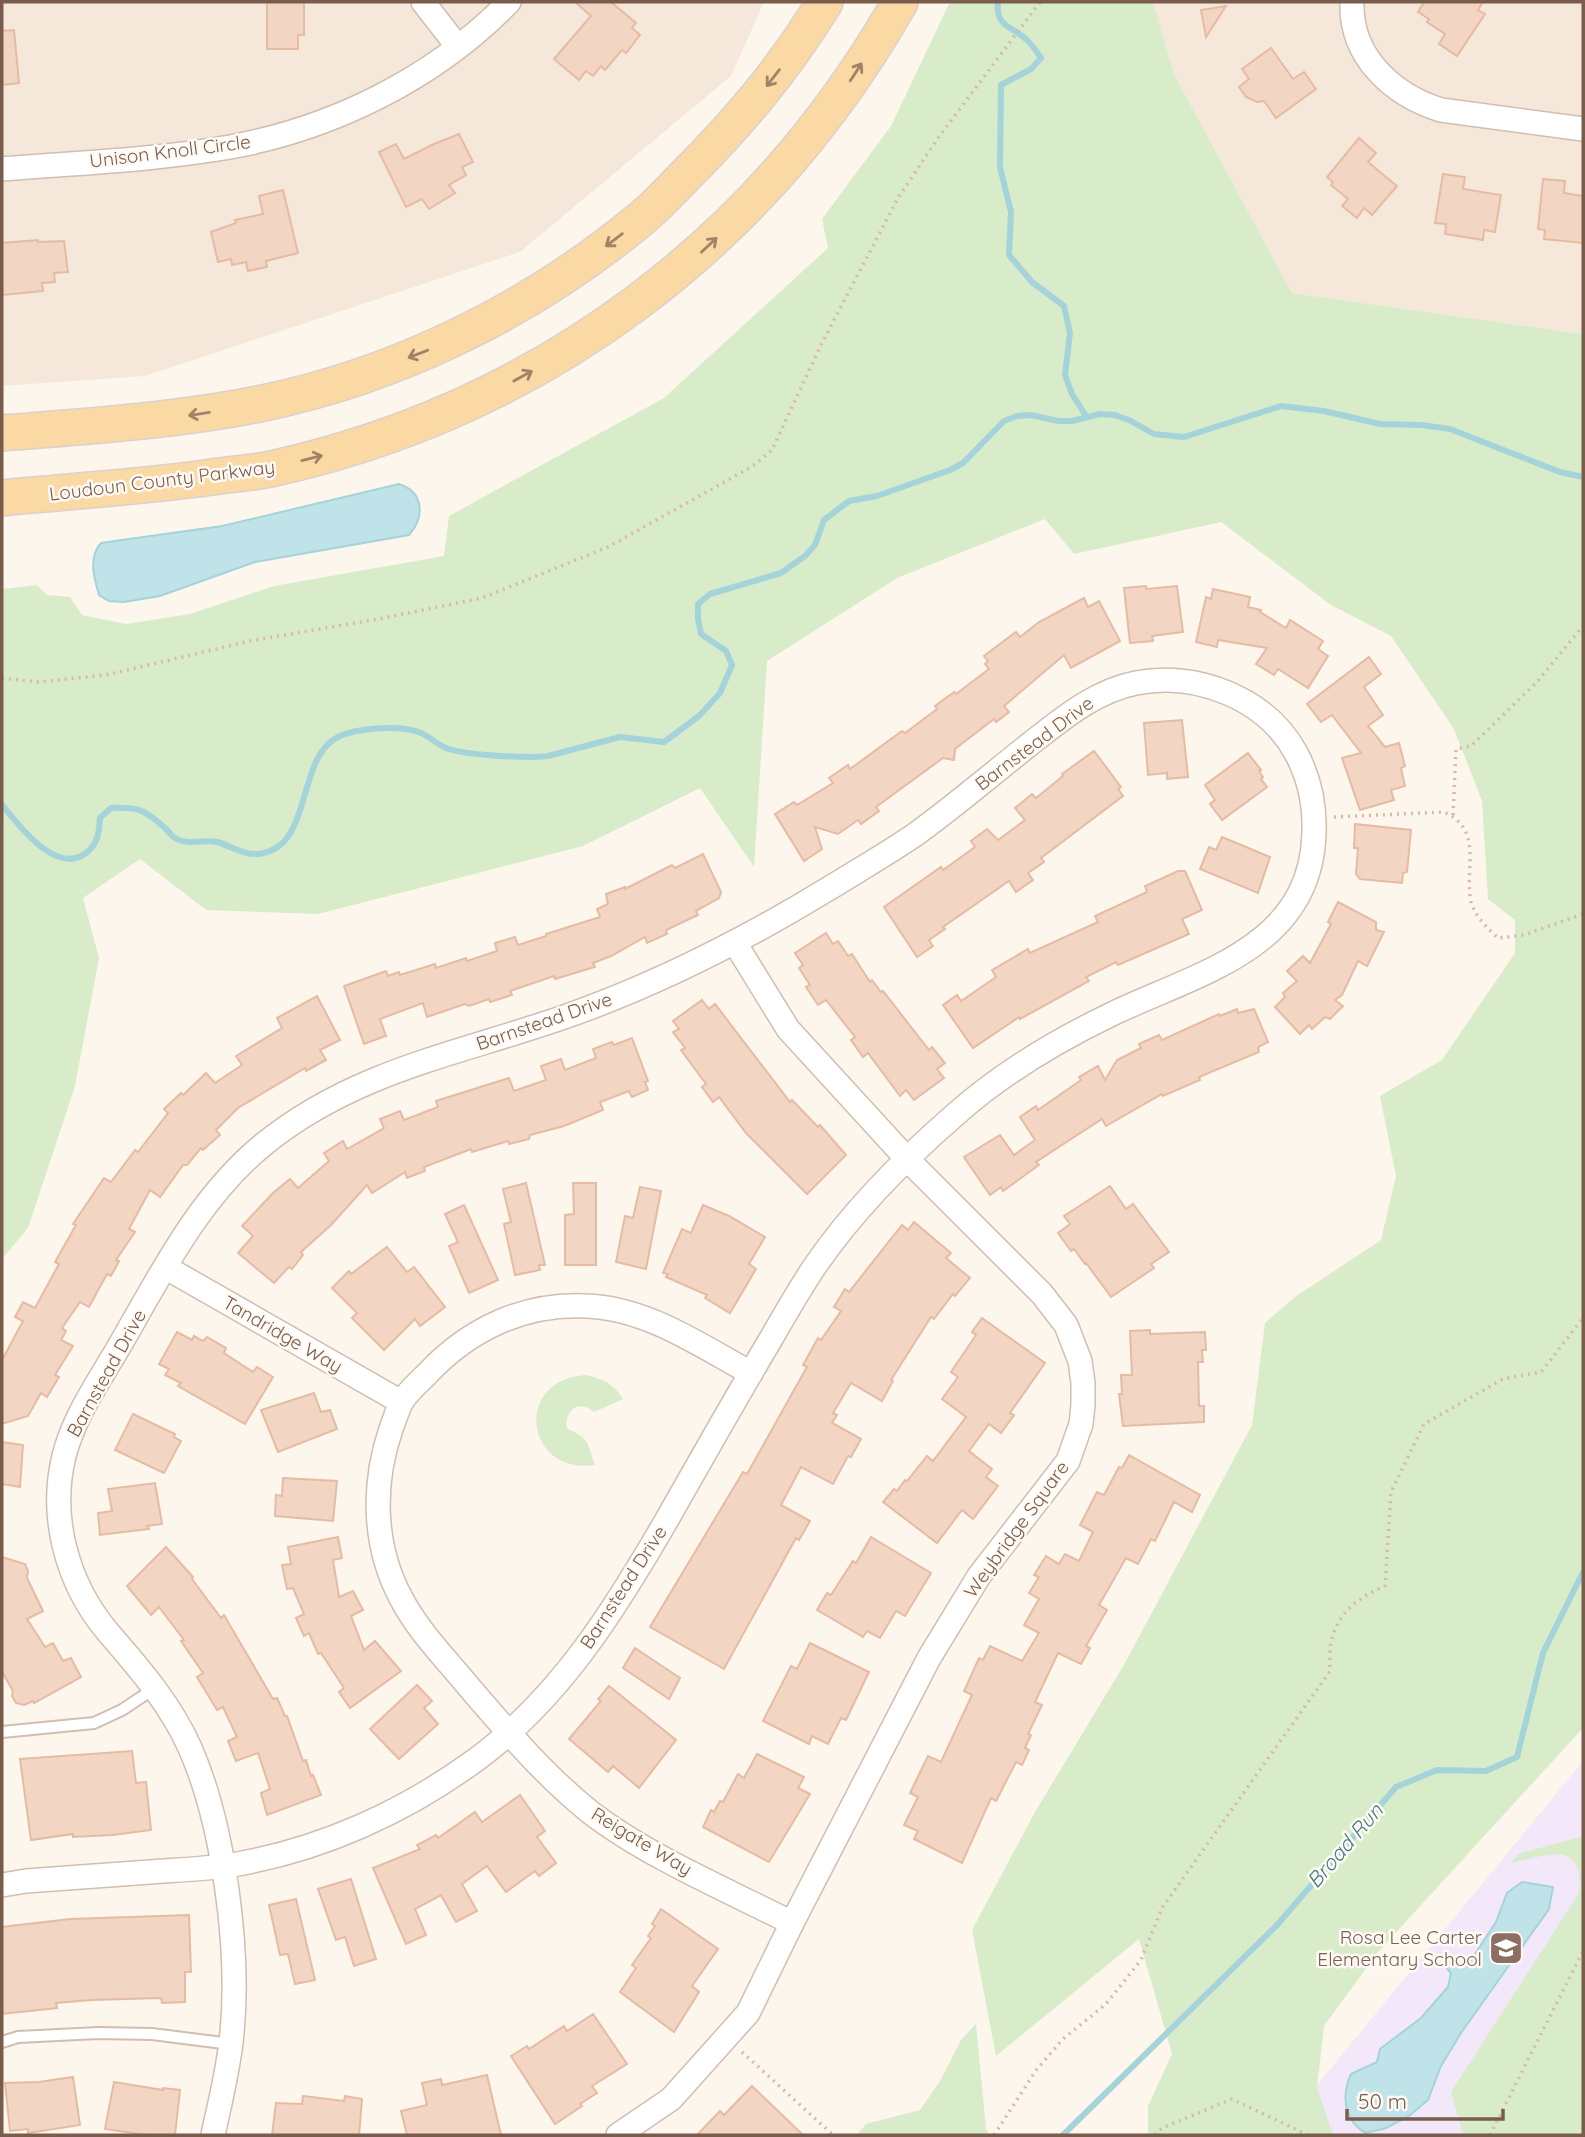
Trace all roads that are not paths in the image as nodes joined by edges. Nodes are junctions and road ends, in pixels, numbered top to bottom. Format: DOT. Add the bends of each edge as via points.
graph roads {
  1 [pos="423,2"];
  2 [pos="509,2"];
  3 [pos="825,2"];
  4 [pos="900,2"];
  5 [pos="1352,2"];
  6 [pos="458,47"];
  7 [pos="1583,130"];
  8 [pos="2,169"];
  9 [pos="2,433"];
  10 [pos="2,498"];
  11 [pos="735,943"];
  12 [pos="906,1159"];
  13 [pos="166,1267"];
  14 [pos="751,1373"];
  15 [pos="401,1402"];
  16 [pos="155,1688"];
  17 [pos="2,1732"];
  18 [pos="509,1734"];
  19 [pos="222,1867"];
  20 [pos="2,1885"];
  21 [pos="792,1923"];
  22 [pos="2,2042"];
  23 [pos="231,2044"];
  24 [pos="213,2135"];
  25 [pos="618,2135"];
  1 -- 6 [label="street"];
  2 -- 6 [label="street, Unison Knoll Circle"];
  3 -- 9 [label="main road, one-way" via="776,75 732,129 639,221 587,261 491,320 367,374 260,404 190,416"];
  10 -- 4 [label="main road, Loudoun County Parkway, one-way" via="184,481 302,461 439,416 561,355 616,320 690,262 762,192 825,117"];
  5 -- 7 [label="street" via="1356,33 1366,57 1399,92 1441,110"];
  6 -- 8 [label="street, Unison Knoll Circle" via="376,98 283,135 184,153"];
  11 -- 12 [label="street, Weybridge Square" via="788,1029"];
  11 -- 12 [label="street, Barnstead Drive" via="916,834 1061,719 1100,694 1128,683 1165,679 1196,683 1226,691 1277,726 1306,774 1314,817 1308,873 1278,925 1253,949 1108,1016 1011,1070"];
  11 -- 13 [label="street, Barnstead Drive" via="570,1015 391,1072 340,1094 302,1116 243,1163 195,1220"];
  12 -- 14 [label="street, Barnstead Drive" via="814,1266"];
  12 -- 21 [label="street, Weybridge Square" via="1042,1294 1066,1325 1080,1361 1081,1424 1068,1461 979,1576 929,1658"];
  13 -- 15 [label="street, Tandridge Way"];
  13 -- 16 [label="street, Barnstead Drive" via="75,1422 62,1461 59,1491 63,1545 74,1578 103,1627"];
  14 -- 15 [label="street" via="661,1324 625,1311 552,1306 483,1328 447,1352"];
  14 -- 18 [label="street, Barnstead Drive" via="610,1614 565,1676"];
  15 -- 18 [label="street, Reigate Way" via="379,1478 377,1507 386,1561 418,1625"];
  16 -- 17 [label="lane" via="94,1723"];
  16 -- 19 [label="street, Barnstead Drive" via="195,1759 210,1802"];
  18 -- 19 [label="street, Barnstead Drive" via="429,1792 384,1816 278,1856"];
  18 -- 21 [label="street, Reigate Way" via="590,1812 642,1846"];
  19 -- 20 [label="street, Barnstead Drive"];
  19 -- 23 [label="street" via="235,1990"];
  21 -- 25 [label="street, Weybridge Square" via="748,2013 728,2038 671,2099"];
  22 -- 23 [label="lane" via="98,2033"];
  23 -- 24 [label="street"];
}
